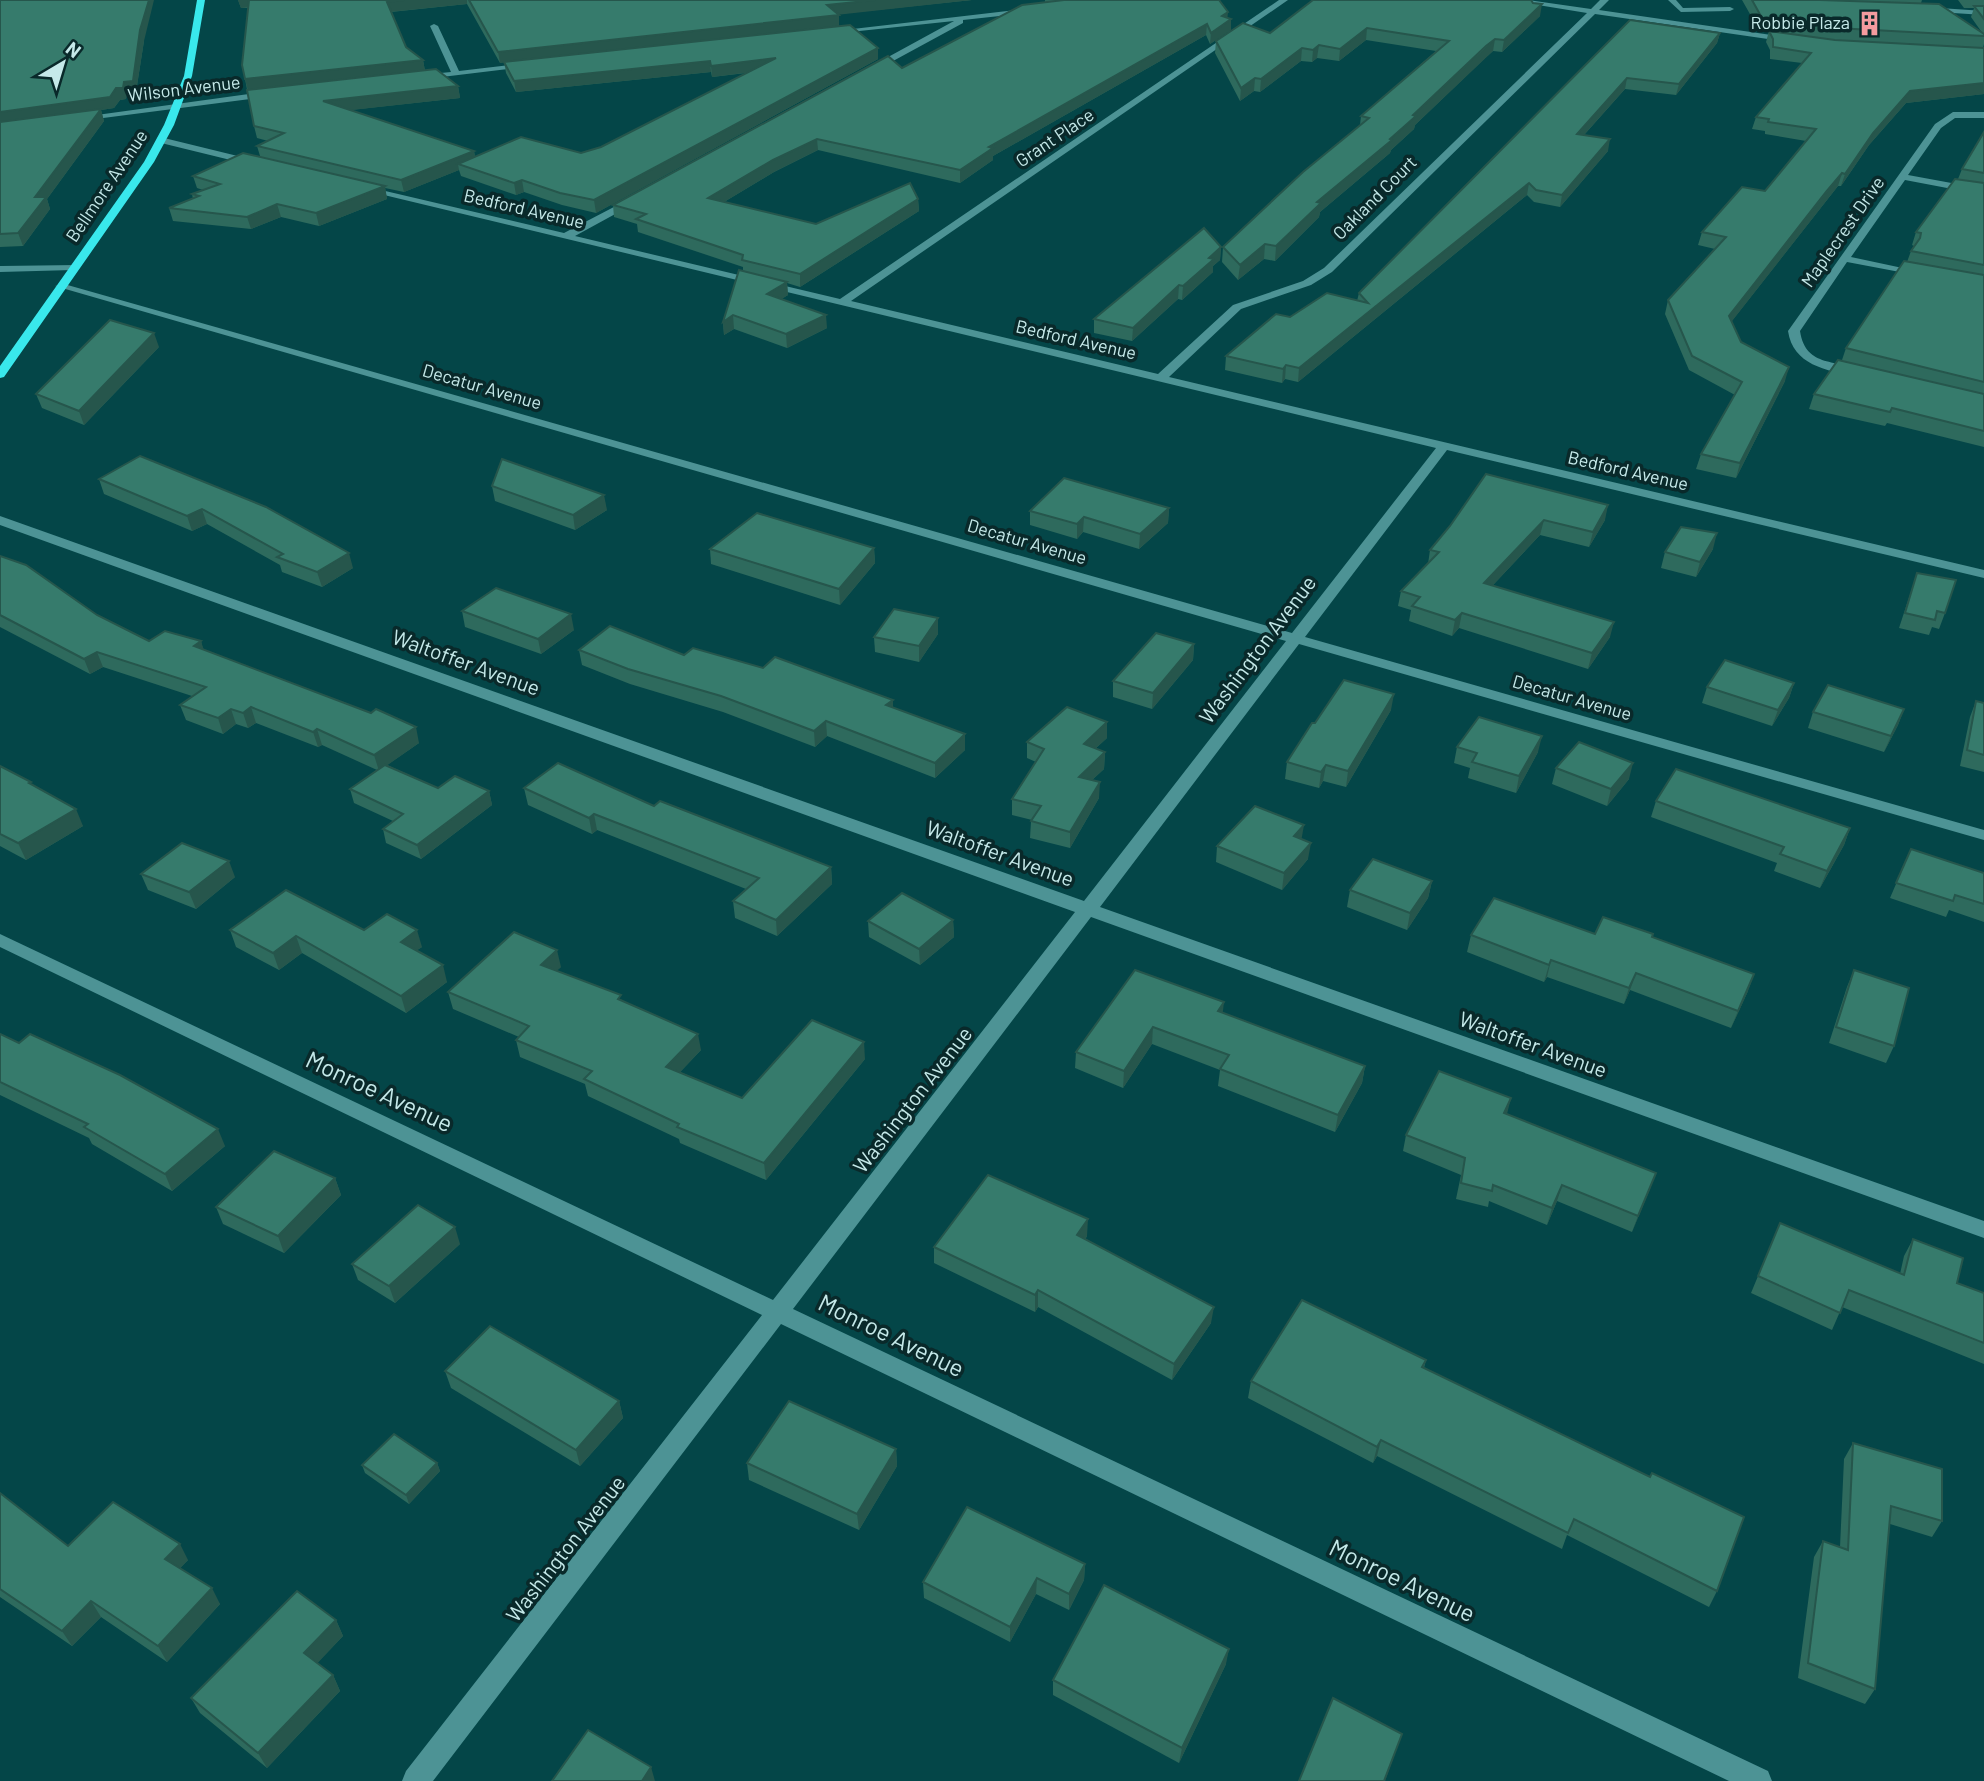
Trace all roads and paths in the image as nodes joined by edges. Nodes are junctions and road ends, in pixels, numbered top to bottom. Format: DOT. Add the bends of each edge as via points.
graph roads {
  1 [pos="201,0"];
  2 [pos="1284,0"];
  3 [pos="1512,0"];
  4 [pos="1605,0"];
  5 [pos="1672,0"];
  6 [pos="1738,0"];
  7 [pos="1948,4"];
  8 [pos="1984,6"];
  9 [pos="1046,8"];
  10 [pos="1730,9"];
  11 [pos="1915,9"];
  12 [pos="1594,11"];
  13 [pos="1984,13"];
  14 [pos="970,16"];
  15 [pos="1729,23"];
  16 [pos="434,26"];
  17 [pos="824,32"];
  18 [pos="1806,42"];
  19 [pos="539,65"];
  20 [pos="456,74"];
  21 [pos="865,74"];
  22 [pos="415,78"];
  23 [pos="281,93"];
  24 [pos="177,105"];
  25 [pos="1984,115"];
  26 [pos="68,120"];
  27 [pos="160,140"];
  28 [pos="268,166"];
  29 [pos="1903,177"];
  30 [pos="349,185"];
  31 [pos="649,191"];
  32 [pos="1984,192"];
  33 [pos="565,237"];
  34 [pos="1846,259"];
  35 [pos="73,267"];
  36 [pos="0,269"];
  37 [pos="1934,276"];
  38 [pos="60,286"];
  39 [pos="843,302"];
  40 [pos="0,374"];
  41 [pos="1869,376"];
  42 [pos="1161,378"];
  43 [pos="1445,446"];
  44 [pos="0,520"];
  45 [pos="1984,574"];
  46 [pos="1296,639"];
  47 [pos="1984,835"];
  48 [pos="1088,910"];
  49 [pos="0,940"];
  50 [pos="1984,1230"];
  51 [pos="778,1311"];
  52 [pos="415,1781"];
  53 [pos="1758,1781"];
  1 -- 24 [label="main road, Bellmore Avenue" via="188,76"];
  2 -- 39 [label="street, Grant Place"];
  3 -- 12 [label="street"];
  4 -- 12 [label="street, Oakland Court"];
  5 -- 10 [label="street" via="1681,10"];
  6 -- 10 [label="street"];
  7 -- 8 [label="street"];
  7 -- 11 [label="street"];
  7 -- 13 [label="street"];
  9 -- 14 [label="street"];
  10 -- 15 [label="street"];
  12 -- 18 [label="street"];
  12 -- 42 [label="street, Oakland Court" via="1328,270 1307,283 1237,307"];
  14 -- 17 [label="street"];
  14 -- 21 [label="street"];
  16 -- 20 [label="street"];
  19 -- 20 [label="street"];
  20 -- 22 [label="street"];
  23 -- 24 [label="street, Wilson Avenue"];
  24 -- 26 [label="street, Wilson Avenue"];
  24 -- 27 [label="main road, Bellmore Avenue"];
  25 -- 29 [label="street, Maplecrest Drive" via="1953,115 1938,127"];
  27 -- 28 [label="street"];
  27 -- 35 [label="main road, Bellmore Avenue"];
  29 -- 32 [label="street"];
  29 -- 34 [label="street, Maplecrest Drive"];
  30 -- 33 [label="street, Bedford Avenue"];
  31 -- 33 [label="street"];
  33 -- 39 [label="street, Bedford Avenue"];
  34 -- 37 [label="street"];
  34 -- 41 [label="street, Maplecrest Drive" via="1794,331 1794,344 1802,354 1825,365"];
  35 -- 36 [label="street"];
  35 -- 38 [label="main road, Bellmore Avenue"];
  38 -- 40 [label="main road, Bellmore Avenue"];
  38 -- 46 [label="street, Decatur Avenue"];
  39 -- 42 [label="street, Bedford Avenue"];
  42 -- 43 [label="street, Bedford Avenue"];
  43 -- 45 [label="street, Bedford Avenue"];
  43 -- 46 [label="street, Washington Avenue"];
  44 -- 48 [label="street, Waltoffer Avenue"];
  46 -- 47 [label="street, Decatur Avenue"];
  46 -- 48 [label="street, Washington Avenue"];
  48 -- 50 [label="street, Waltoffer Avenue"];
  48 -- 51 [label="street, Washington Avenue"];
  49 -- 51 [label="street, Monroe Avenue"];
  51 -- 52 [label="street, Washington Avenue"];
  51 -- 53 [label="street, Monroe Avenue"];
}
